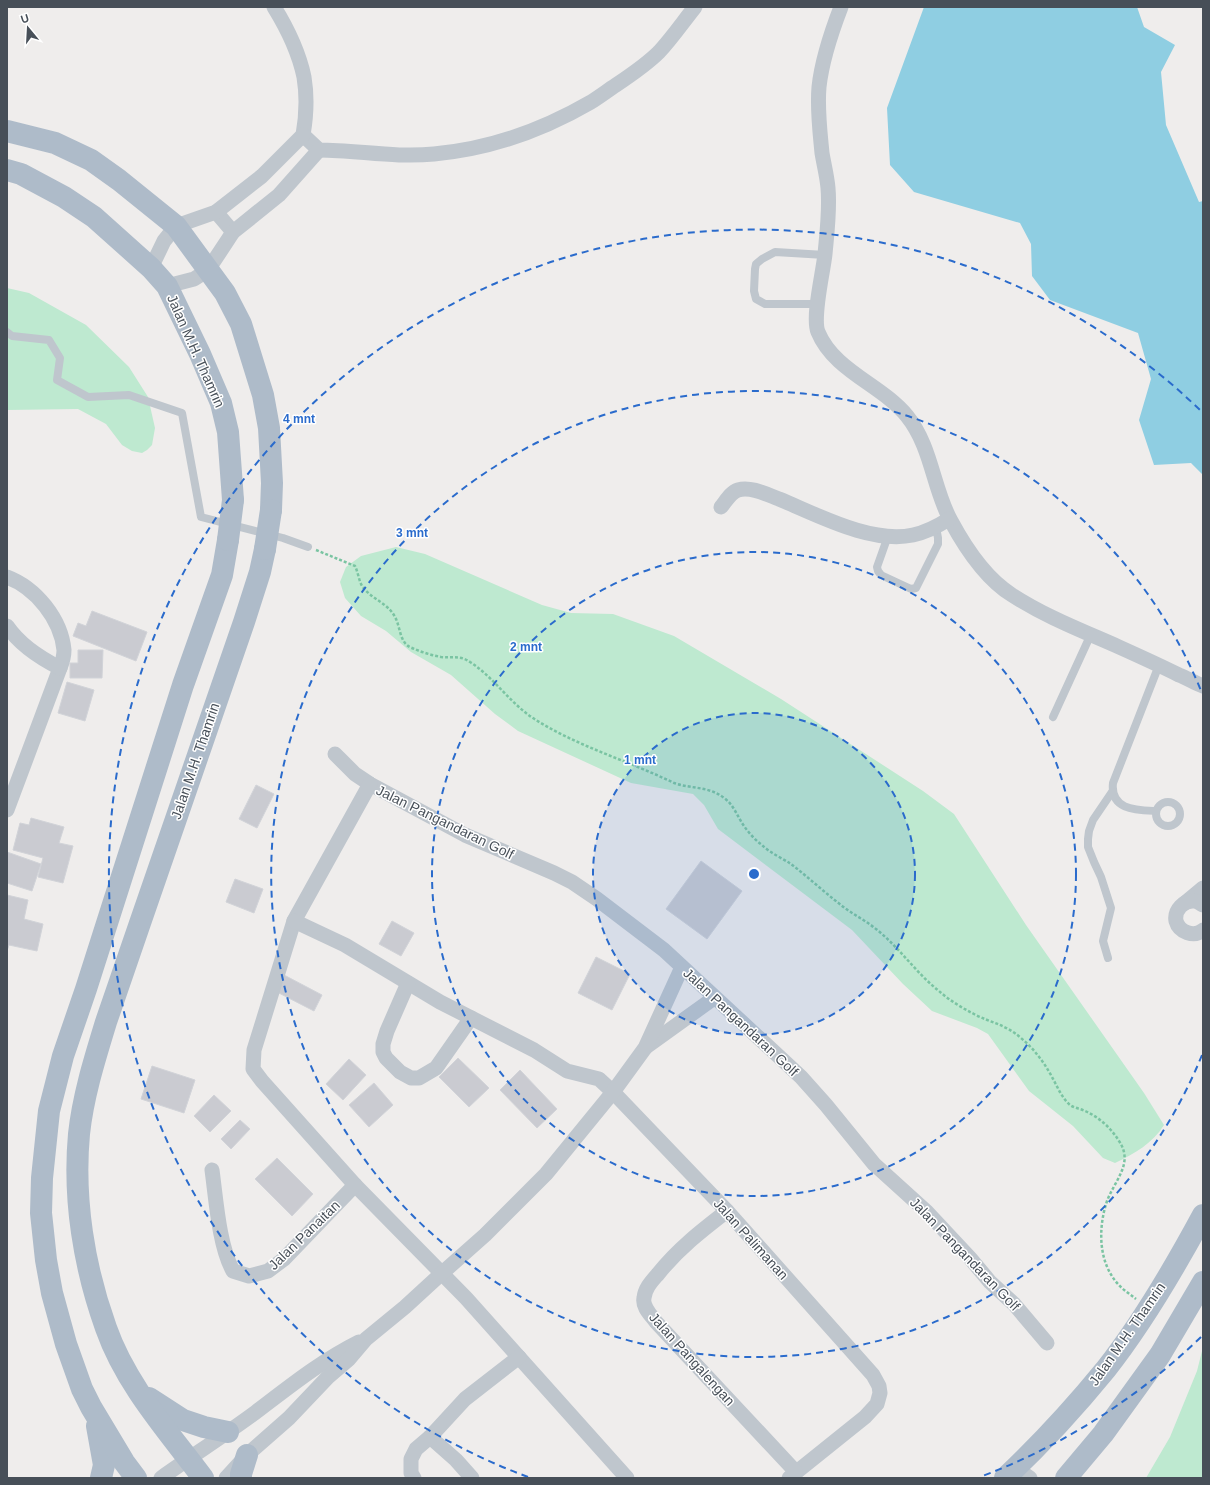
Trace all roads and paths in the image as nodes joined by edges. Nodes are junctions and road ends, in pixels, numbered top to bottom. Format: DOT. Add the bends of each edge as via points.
graph roads {
  1 [pos="274,7"];
  2 [pos="695,7"];
  3 [pos="841,7"];
  4 [pos="7,131"];
  5 [pos="303,135"];
  6 [pos="319,150"];
  7 [pos="7,170"];
  8 [pos="262,176"];
  9 [pos="279,195"];
  10 [pos="216,212"];
  11 [pos="176,226"];
  12 [pos="233,232"];
  13 [pos="825,255"];
  14 [pos="151,268"];
  15 [pos="208,270"];
  16 [pos="167,286"];
  17 [pos="818,304"];
  18 [pos="7,332"];
  19 [pos="722,507"];
  20 [pos="949,519"];
  21 [pos="936,528"];
  22 [pos="888,536"];
  23 [pos="308,547"];
  24 [pos="7,577"];
  25 [pos="7,626"];
  26 [pos="1091,634"];
  27 [pos="1159,665"];
  28 [pos="60,668"];
  29 [pos="1203,686"];
  30 [pos="1053,717"];
  31 [pos="335,754"];
  32 [pos="370,784"];
  33 [pos="1112,792"];
  34 [pos="7,810"];
  35 [pos="1156,811"];
  36 [pos="1203,888"];
  37 [pos="1185,902"];
  38 [pos="1203,905"];
  39 [pos="294,921"];
  40 [pos="1203,930"];
  41 [pos="1108,958"];
  42 [pos="682,967"];
  43 [pos="408,983"];
  44 [pos="714,998"];
  45 [pos="471,1018"];
  46 [pos="646,1048"];
  47 [pos="613,1092"];
  48 [pos="212,1170"];
  49 [pos="355,1185"];
  50 [pos="727,1211"];
  51 [pos="1203,1215"];
  52 [pos="441,1274"];
  53 [pos="1203,1282"];
  54 [pos="1151,1306"];
  55 [pos="366,1339"];
  56 [pos="1047,1342"];
  57 [pos="519,1357"];
  58 [pos="139,1390"];
  59 [pos="91,1407"];
  60 [pos="228,1432"];
  61 [pos="430,1437"];
  62 [pos="247,1455"];
  63 [pos="188,1458"];
  64 [pos="792,1475"];
  65 [pos="1017,1475"];
  66 [pos="101,1478"];
  67 [pos="136,1478"];
  68 [pos="160,1478"];
  69 [pos="203,1478"];
  70 [pos="226,1478"];
  71 [pos="241,1478"];
  72 [pos="414,1478"];
  73 [pos="472,1478"];
  74 [pos="627,1478"];
  75 [pos="1066,1478"];
  1 -- 5 [label="street" via="294,47 304,78 306,117"];
  2 -- 6 [label="street" via="659,52 639,70 592,101 535,130 480,148 433,154 396,155"];
  3 -- 13 [label="street" via="823,60 819,89 822,152 828,188"];
  4 -- 11 [label="main road, Jalan M.H. Thamrin" via="55,143 91,160"];
  5 -- 6 [label="street"];
  5 -- 8 [label="street"];
  6 -- 9 [label="street"];
  7 -- 14 [label="main road, Jalan M.H. Thamrin" via="21,174 64,197 94,218"];
  8 -- 9 [label="street"];
  8 -- 10 [label="street"];
  9 -- 12 [label="street"];
  10 -- 11 [label="street"];
  10 -- 12 [label="street"];
  11 -- 14 [label="street" via="164,241"];
  11 -- 15 [label="main road, Jalan M.H. Thamrin"];
  12 -- 15 [label="street"];
  13 -- 17 [label="street"];
  13 -- 17 [label="lane" via="775,252 756,264 755,269 754,291 756,299 760,302"];
  14 -- 16 [label="main road, Jalan M.H. Thamrin"];
  15 -- 16 [label="street" via="194,278"];
  15 -- 58 [label="main road, Jalan M.H. Thamrin, bridge" via="225,293 241,324 263,395 269,428 271,510 260,572 93,1063 79,1132 78,1194 89,1270 106,1330"];
  16 -- 59 [label="main road, Jalan M.H. Thamrin, bridge" via="221,403 228,432 233,500 222,575 183,685 63,1056 49,1111 41,1213 46,1260 66,1344"];
  17 -- 20 [label="street" via="815,317 818,332 835,357 888,397 909,418 930,461"];
  18 -- 23 [label="lane" via="12,336 49,340 60,358 57,380 88,397 129,396 182,413 201,517"];
  19 -- 22 [label="street" via="738,490 757,490 855,531"];
  20 -- 21 [label="street"];
  20 -- 26 [label="street" via="981,567 1011,594"];
  21 -- 22 [label="street" via="913,535"];
  21 -- 22 [label="lane" via="938,544 916,588 911,589 880,575 878,571"];
  23 -- 54 [label="path" via="356,566 362,585 395,617 402,640 410,647 443,657 462,657 495,682 524,712 554,730 674,783 704,788 726,799 743,824 764,847 875,928 904,954 937,990 975,1014 1003,1025 1022,1039 1039,1056 1069,1105 1096,1117 1107,1126 1124,1150 1123,1167 1103,1214 1102,1247 1109,1269 1118,1284 1136,1299"];
  24 -- 28 [label="street" via="32,591 53,618 61,634 64,652"];
  25 -- 28 [label="street" via="15,638"];
  26 -- 27 [label="street"];
  26 -- 30 [label="lane"];
  27 -- 29 [label="street"];
  27 -- 33 [label="lane" via="1113,783"];
  28 -- 34 [label="street"];
  31 -- 32 [label="street, Jalan Pangandaran Golf" via="355,774"];
  32 -- 39 [label="street"];
  32 -- 42 [label="street, Jalan Pangandaran Golf" via="465,835 572,882 646,936"];
  33 -- 35 [label="lane" via="1119,803 1128,808"];
  33 -- 41 [label="lane" via="1094,820 1088,839 1088,847 1111,908 1103,941"];
  36 -- 37 [label="street"];
  37 -- 38 [label="street" via="1195,901"];
  37 -- 40 [label="street" via="1178,910 1176,920 1181,930 1190,934"];
  39 -- 43 [label="street, Jalan Palimanan" via="345,945"];
  39 -- 49 [label="street" via="254,1050 252,1069"];
  42 -- 44 [label="street, Jalan Pangandaran Golf"];
  42 -- 46 [label="street"];
  43 -- 45 [label="street, Jalan Palimanan"];
  43 -- 45 [label="street" via="383,1044 386,1058 400,1072 411,1078 419,1078 436,1068"];
  44 -- 46 [label="street"];
  44 -- 56 [label="street, Jalan Pangandaran Golf" via="800,1076 874,1164 927,1212"];
  45 -- 47 [label="street, Jalan Palimanan" via="534,1050 567,1071 599,1079"];
  46 -- 47 [label="street"];
  47 -- 50 [label="street, Jalan Palimanan"];
  47 -- 52 [label="street" via="546,1174 485,1235"];
  48 -- 49 [label="street, Jalan Panaitan" via="227,1261 233,1271 249,1276 268,1271 284,1259"];
  49 -- 52 [label="street"];
  50 -- 64 [label="street, Jalan Pangalengan" via="673,1255 648,1285 643,1298 646,1309 656,1322"];
  50 -- 64 [label="street, Jalan Palimanan" via="873,1375 879,1386 877,1404 865,1417"];
  51 -- 54 [label="main road, Jalan M.H. Thamrin"];
  52 -- 55 [label="street"];
  52 -- 57 [label="street"];
  53 -- 75 [label="main road" via="1160,1355 1103,1434"];
  54 -- 65 [label="main road, Jalan M.H. Thamrin" via="1107,1368"];
  55 -- 60 [label="street" via="322,1362"];
  55 -- 62 [label="street" via="289,1418"];
  57 -- 61 [label="street" via="465,1399"];
  57 -- 74 [label="street"];
  58 -- 60 [label="main road" via="183,1420"];
  58 -- 63 [label="main road, Jalan M.H. Thamrin"];
  59 -- 66 [label="main road" via="104,1465"];
  59 -- 67 [label="main road, Jalan M.H. Thamrin"];
  60 -- 63 [label="street"];
  61 -- 72 [label="street" via="416,1448 411,1459 411,1473"];
  61 -- 73 [label="street"];
  62 -- 70 [label="street"];
  62 -- 71 [label="main road"];
  63 -- 68 [label="street"];
  63 -- 69 [label="main road, Jalan M.H. Thamrin"];
}
